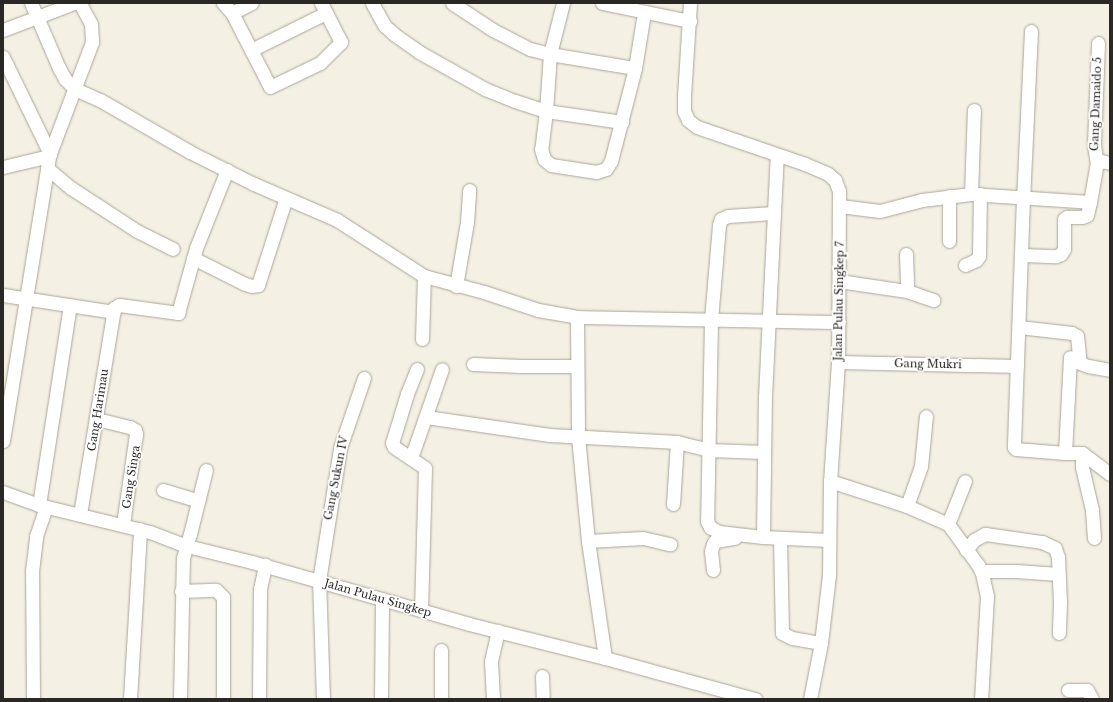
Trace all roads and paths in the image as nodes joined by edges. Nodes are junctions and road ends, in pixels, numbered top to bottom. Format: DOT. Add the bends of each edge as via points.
graph roads {
  1 [pos="31,3"];
  2 [pos="74,3"];
  3 [pos="80,3"];
  4 [pos="223,3"];
  5 [pos="252,3"];
  6 [pos="372,3"];
  7 [pos="452,3"];
  8 [pos="563,3"];
  9 [pos="602,3"];
  10 [pos="690,3"];
  11 [pos="324,8"];
  12 [pos="232,13"];
  13 [pos="644,13"];
  14 [pos="37,17"];
  15 [pos="690,21"];
  16 [pos="3,30"];
  17 [pos="1031,31"];
  18 [pos="1098,43"];
  19 [pos="251,50"];
  20 [pos="550,54"];
  21 [pos="3,57"];
  22 [pos="635,68"];
  23 [pos="75,89"];
  24 [pos="974,110"];
  25 [pos="546,111"];
  26 [pos="622,122"];
  27 [pos="777,155"];
  28 [pos="1096,157"];
  29 [pos="49,159"];
  30 [pos="3,168"];
  31 [pos="227,170"];
  32 [pos="469,190"];
  33 [pos="975,194"];
  34 [pos="949,196"];
  35 [pos="286,198"];
  36 [pos="1023,198"];
  37 [pos="1090,202"];
  38 [pos="840,206"];
  39 [pos="773,213"];
  40 [pos="950,241"];
  41 [pos="173,249"];
  42 [pos="906,254"];
  43 [pos="1022,255"];
  44 [pos="193,258"];
  45 [pos="965,265"];
  46 [pos="424,276"];
  47 [pos="839,281"];
  48 [pos="456,286"];
  49 [pos="907,291"];
  50 [pos="3,295"];
  51 [pos="26,298"];
  52 [pos="933,300"];
  53 [pos="70,305"];
  54 [pos="115,309"];
  55 [pos="577,317"];
  56 [pos="711,320"];
  57 [pos="768,322"];
  58 [pos="839,322"];
  59 [pos="1019,327"];
  60 [pos="422,339"];
  61 [pos="1070,357"];
  62 [pos="838,362"];
  63 [pos="473,364"];
  64 [pos="577,366"];
  65 [pos="1017,366"];
  66 [pos="417,369"];
  67 [pos="442,369"];
  68 [pos="1110,370"];
  69 [pos="364,378"];
  70 [pos="926,416"];
  71 [pos="426,417"];
  72 [pos="97,419"];
  73 [pos="578,437"];
  74 [pos="3,440"];
  75 [pos="677,442"];
  76 [pos="708,450"];
  77 [pos="764,452"];
  78 [pos="1065,453"];
  79 [pos="1082,453"];
  80 [pos="411,458"];
  81 [pos="206,470"];
  82 [pos="1110,474"];
  83 [pos="830,481"];
  84 [pos="965,481"];
  85 [pos="163,490"];
  86 [pos="3,492"];
  87 [pos="198,501"];
  88 [pos="673,504"];
  89 [pos="42,506"];
  90 [pos="907,506"];
  91 [pos="80,514"];
  92 [pos="124,524"];
  93 [pos="948,524"];
  94 [pos="140,529"];
  95 [pos="757,536"];
  96 [pos="780,538"];
  97 [pos="1094,538"];
  98 [pos="829,540"];
  99 [pos="588,541"];
  100 [pos="670,544"];
  101 [pos="187,546"];
  102 [pos="966,550"];
  103 [pos="265,565"];
  104 [pos="713,570"];
  105 [pos="982,571"];
  106 [pos="1058,574"];
  107 [pos="319,581"];
  108 [pos="181,591"];
  109 [pos="382,599"];
  110 [pos="421,610"];
  111 [pos="498,631"];
  112 [pos="1059,633"];
  113 [pos="821,643"];
  114 [pos="441,650"];
  115 [pos="604,658"];
  116 [pos="542,676"];
  117 [pos="1068,690"];
  118 [pos="33,699"];
  119 [pos="130,699"];
  120 [pos="180,699"];
  121 [pos="223,699"];
  122 [pos="259,699"];
  123 [pos="323,699"];
  124 [pos="381,699"];
  125 [pos="441,699"];
  126 [pos="493,699"];
  127 [pos="543,699"];
  128 [pos="755,699"];
  129 [pos="810,699"];
  130 [pos="981,699"];
  131 [pos="1092,699"];
  1 -- 14 [label="street"];
  2 -- 14 [label="street"];
  3 -- 23 [label="street" via="91,24 92,42"];
  4 -- 12 [label="street"];
  5 -- 12 [label="street"];
  6 -- 25 [label="street" via="385,26 419,52 485,89"];
  7 -- 20 [label="street" via="499,33 530,49"];
  8 -- 20 [label="street"];
  9 -- 13 [label="street"];
  10 -- 15 [label="street, Jalan Pulau Singkep 7"];
  11 -- 19 [label="street"];
  11 -- 19 [label="street" via="342,42 320,63 270,87"];
  12 -- 19 [label="street"];
  13 -- 15 [label="street"];
  13 -- 22 [label="street"];
  14 -- 16 [label="street"];
  14 -- 23 [label="street" via="59,68"];
  15 -- 27 [label="street, Jalan Pulau Singkep 7" via="684,96 684,111 688,120 697,127"];
  17 -- 36 [label="street"];
  18 -- 28 [label="street, Gang Damaido 5"];
  20 -- 22 [label="street"];
  20 -- 25 [label="street"];
  21 -- 29 [label="street"];
  22 -- 26 [label="street"];
  23 -- 29 [label="street"];
  23 -- 31 [label="street" via="100,100 190,152"];
  24 -- 33 [label="street"];
  25 -- 26 [label="street"];
  25 -- 26 [label="street" via="541,149 544,159 551,165 596,172 606,169 612,161"];
  27 -- 38 [label="street, Jalan Pulau Singkep 7" via="828,174 835,180"];
  27 -- 39 [label="street"];
  28 -- 37 [label="street, Gang Damaido 5"];
  29 -- 30 [label="street"];
  29 -- 41 [label="street" via="71,188 137,231"];
  29 -- 51 [label="street"];
  31 -- 35 [label="street"];
  31 -- 44 [label="street"];
  32 -- 48 [label="street" via="467,222"];
  33 -- 34 [label="street"];
  33 -- 36 [label="street"];
  33 -- 45 [label="street" via="979,256"];
  34 -- 38 [label="street" via="880,211"];
  34 -- 40 [label="street"];
  35 -- 44 [label="street" via="258,285 245,284"];
  35 -- 46 [label="street" via="337,220"];
  36 -- 37 [label="street"];
  36 -- 43 [label="street"];
  37 -- 43 [label="street" via="1085,216 1064,219 1062,254"];
  38 -- 47 [label="street, Jalan Pulau Singkep 7"];
  39 -- 56 [label="street" via="728,216 721,219"];
  39 -- 57 [label="street"];
  42 -- 49 [label="street"];
  43 -- 59 [label="street"];
  44 -- 54 [label="street" via="178,313"];
  46 -- 48 [label="street"];
  46 -- 60 [label="street"];
  47 -- 49 [label="street"];
  47 -- 58 [label="street, Jalan Pulau Singkep 7"];
  48 -- 55 [label="street" via="554,314"];
  49 -- 52 [label="street"];
  50 -- 51 [label="street"];
  51 -- 53 [label="street"];
  51 -- 74 [label="street"];
  53 -- 54 [label="street"];
  53 -- 89 [label="street"];
  54 -- 72 [label="street, Gang Harimau"];
  55 -- 56 [label="street"];
  55 -- 64 [label="street"];
  56 -- 57 [label="street"];
  56 -- 76 [label="street"];
  57 -- 58 [label="street"];
  57 -- 77 [label="street"];
  58 -- 62 [label="street, Jalan Pulau Singkep 7"];
  59 -- 65 [label="street"];
  59 -- 68 [label="street" via="1072,333 1077,336 1080,363"];
  61 -- 78 [label="street"];
  62 -- 65 [label="street, Gang Mukri"];
  62 -- 83 [label="street, Jalan Pulau Singkep 7"];
  63 -- 64 [label="street"];
  64 -- 73 [label="street"];
  65 -- 78 [label="street" via="1014,447 1018,450"];
  66 -- 80 [label="street" via="392,440 394,447"];
  67 -- 71 [label="street"];
  69 -- 107 [label="street, Gang Sukun IV" via="340,448"];
  70 -- 90 [label="street" via="921,466"];
  71 -- 73 [label="street"];
  71 -- 80 [label="street"];
  72 -- 91 [label="street, Gang Harimau"];
  72 -- 92 [label="street, Gang Singa" via="135,430 136,440"];
  73 -- 75 [label="street"];
  73 -- 99 [label="street"];
  75 -- 76 [label="street"];
  75 -- 88 [label="street"];
  76 -- 77 [label="street"];
  76 -- 95 [label="street" via="708,524 719,532"];
  77 -- 95 [label="street"];
  78 -- 79 [label="street"];
  79 -- 82 [label="street"];
  79 -- 97 [label="street"];
  80 -- 110 [label="street" via="426,470"];
  81 -- 87 [label="street"];
  83 -- 90 [label="street"];
  83 -- 98 [label="street, Jalan Pulau Singkep 7"];
  84 -- 93 [label="street"];
  85 -- 87 [label="street"];
  86 -- 89 [label="street, Jalan Pulau Singkep"];
  87 -- 101 [label="street"];
  89 -- 91 [label="street, Jalan Pulau Singkep"];
  89 -- 118 [label="street" via="32,571"];
  90 -- 93 [label="street"];
  91 -- 92 [label="street, Jalan Pulau Singkep"];
  92 -- 94 [label="street, Jalan Pulau Singkep"];
  93 -- 102 [label="street"];
  94 -- 101 [label="street, Jalan Pulau Singkep"];
  94 -- 119 [label="street"];
  95 -- 96 [label="street"];
  95 -- 104 [label="street" via="715,541 711,551"];
  96 -- 98 [label="street"];
  96 -- 113 [label="street" via="782,633 792,638"];
  98 -- 113 [label="street, Jalan Pulau Singkep 7" via="829,575"];
  99 -- 100 [label="street" via="643,538"];
  99 -- 115 [label="street"];
  101 -- 103 [label="street, Jalan Pulau Singkep"];
  101 -- 108 [label="street" via="183,558"];
  102 -- 105 [label="street"];
  102 -- 106 [label="street" via="974,540 985,534 1042,542 1057,551"];
  103 -- 107 [label="street, Jalan Pulau Singkep"];
  103 -- 122 [label="street" via="260,589"];
  105 -- 106 [label="street"];
  105 -- 130 [label="street" via="987,596"];
  106 -- 112 [label="street"];
  107 -- 109 [label="street, Jalan Pulau Singkep"];
  107 -- 123 [label="street, Gang Sukun IV"];
  108 -- 120 [label="street"];
  108 -- 121 [label="street" via="216,590 223,597"];
  109 -- 110 [label="street, Jalan Pulau Singkep"];
  109 -- 124 [label="street"];
  110 -- 111 [label="street, Jalan Pulau Singkep"];
  111 -- 115 [label="street, Jalan Pulau Singkep"];
  111 -- 126 [label="street" via="491,661"];
  113 -- 129 [label="street, Jalan Pulau Singkep 7"];
  114 -- 125 [label="street"];
  115 -- 128 [label="street, Jalan Pulau Singkep"];
  116 -- 127 [label="street"];
  117 -- 131 [label="street" via="1088,690"];
}
